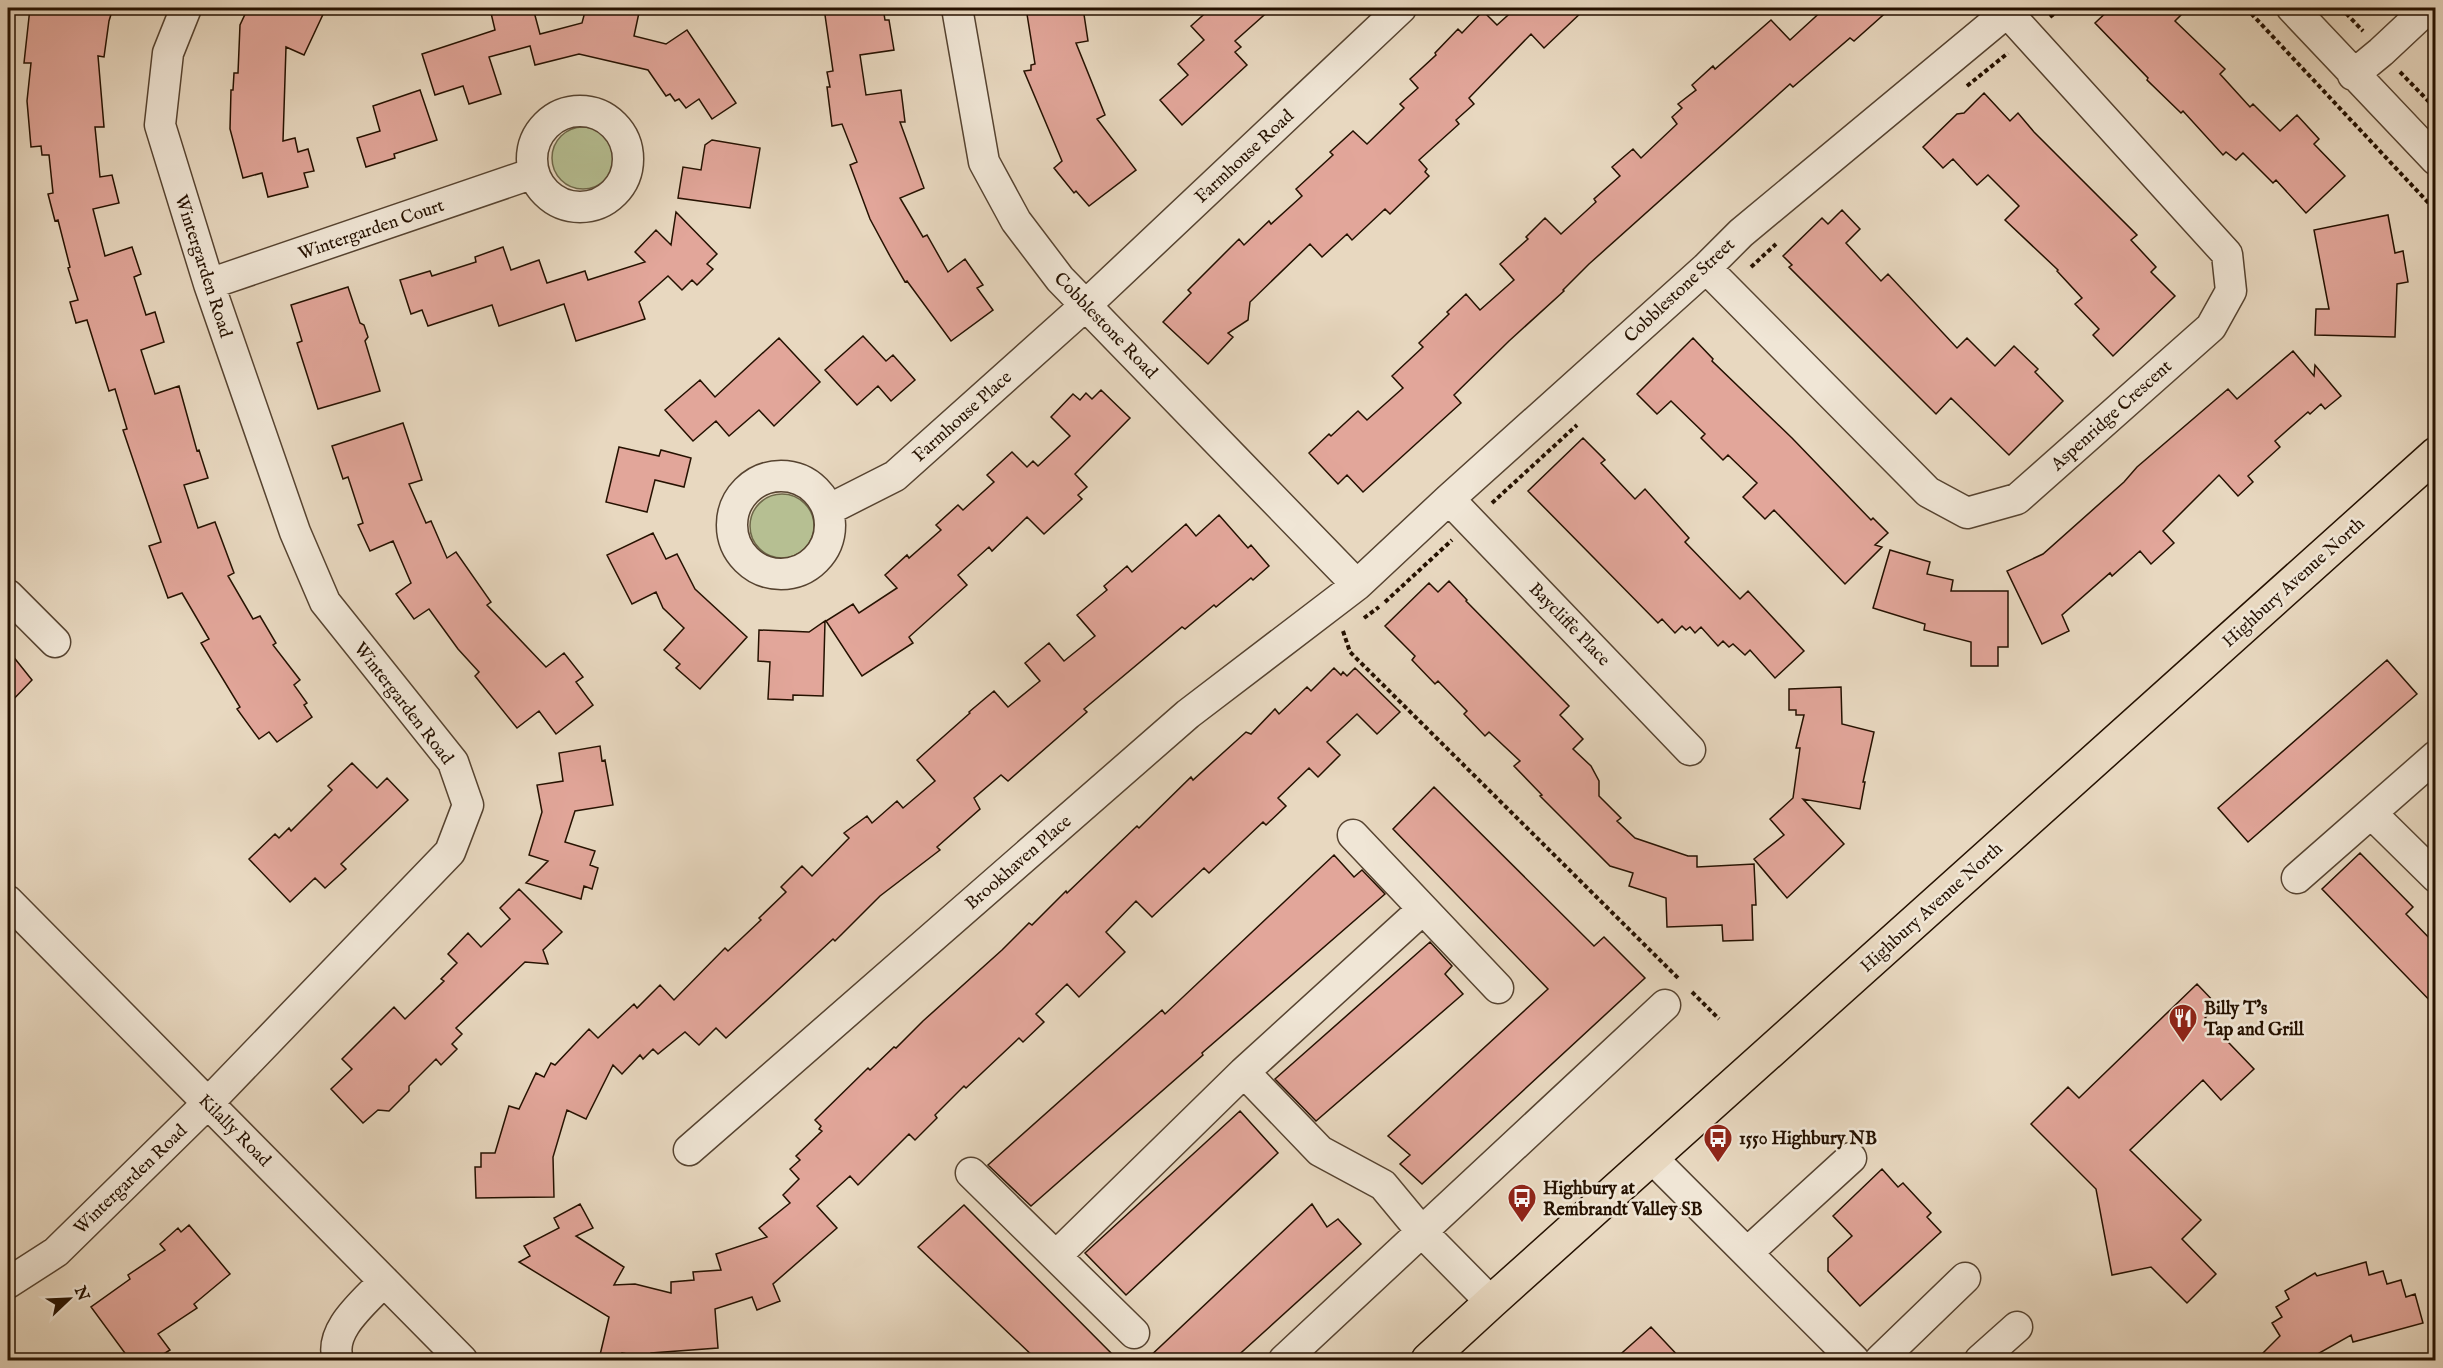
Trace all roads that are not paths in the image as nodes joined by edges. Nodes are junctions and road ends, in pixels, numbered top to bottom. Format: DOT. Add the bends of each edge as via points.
graph roads {
  1 [pos="186,8"];
  2 [pos="957,8"];
  3 [pos="1401,8"];
  4 [pos="2292,8"];
  5 [pos="2428,8"];
  6 [pos="2009,10"];
  7 [pos="2353,75"];
  8 [pos="2436,160"];
  9 [pos="534,173"];
  10 [pos="1706,268"];
  11 [pos="209,284"];
  12 [pos="1086,305"];
  13 [pos="2436,454"];
  14 [pos="1449,499"];
  15 [pos="828,510"];
  16 [pos="1358,585"];
  17 [pos="8,595"];
  18 [pos="55,642"];
  19 [pos="1690,750"];
  20 [pos="2436,756"];
  21 [pos="2371,813"];
  22 [pos="1353,835"];
  23 [pos="2436,877"];
  24 [pos="2296,879"];
  25 [pos="8,901"];
  26 [pos="1423,909"];
  27 [pos="1498,988"];
  28 [pos="1665,1005"];
  29 [pos="1244,1072"];
  30 [pos="208,1103"];
  31 [pos="688,1150"];
  32 [pos="1652,1158"];
  33 [pos="1851,1158"];
  34 [pos="971,1173"];
  35 [pos="1422,1232"];
  36 [pos="1747,1253"];
  37 [pos="1056,1256"];
  38 [pos="1965,1278"];
  39 [pos="384,1281"];
  40 [pos="8,1282"];
  41 [pos="1491,1302"];
  42 [pos="2017,1327"];
  43 [pos="1134,1333"];
  44 [pos="338,1360"];
  45 [pos="462,1360"];
  46 [pos="1284,1360"];
  47 [pos="1428,1360"];
  48 [pos="1854,1360"];
  49 [pos="1880,1360"];
  50 [pos="1980,1360"];
  1 -- 11 [label="street, Wintergarden Road" via="168,53 160,125"];
  2 -- 12 [label="street, Cobblestone Road" via="984,162 1017,221 1060,279"];
  3 -- 12 [label="street, Farmhouse Road"];
  4 -- 7 [label="street"];
  5 -- 7 [label="street"];
  6 -- 10 [label="street, Cobblestone Street" via="1741,233"];
  6 -- 10 [label="street, Aspenridge Crescent" via="2227,254 2231,291 2211,327 2017,499 1967,513 1928,492"];
  7 -- 8 [label="street"];
  9 -- 11 [label="street, Wintergarden Court"];
  10 -- 14 [label="street, Cobblestone Street"];
  11 -- 30 [label="street, Wintergarden Road" via="295,532 325,602 453,762 468,805 450,852"];
  12 -- 15 [label="street, Farmhouse Place" via="895,476"];
  12 -- 16 [label="street, Cobblestone Road"];
  13 -- 32 [label="main road, Highbury Avenue North"];
  14 -- 16 [label="street, Cobblestone Street"];
  14 -- 19 [label="street, Baycliffe Place"];
  16 -- 31 [label="street, Brookhaven Place" via="1188,714"];
  17 -- 18 [label="street"];
  20 -- 21 [label="street"];
  21 -- 23 [label="street"];
  21 -- 24 [label="street"];
  22 -- 26 [label="street"];
  25 -- 30 [label="street, Kilally Road"];
  26 -- 27 [label="street"];
  26 -- 29 [label="street"];
  28 -- 35 [label="street"];
  29 -- 35 [label="street" via="1320,1151 1383,1185"];
  29 -- 37 [label="street"];
  30 -- 39 [label="street, Kilally Road"];
  30 -- 40 [label="street, Wintergarden Road" via="56,1252"];
  32 -- 36 [label="street"];
  32 -- 41 [label="main road, Highbury Avenue North"];
  33 -- 36 [label="street"];
  34 -- 37 [label="street"];
  35 -- 41 [label="street"];
  35 -- 46 [label="street"];
  36 -- 48 [label="street"];
  37 -- 43 [label="street"];
  38 -- 49 [label="street"];
  39 -- 44 [label="street" via="340,1329 335,1351"];
  39 -- 45 [label="street, Kilally Road"];
  41 -- 47 [label="main road, Highbury Avenue North"];
  42 -- 50 [label="street"];
}
